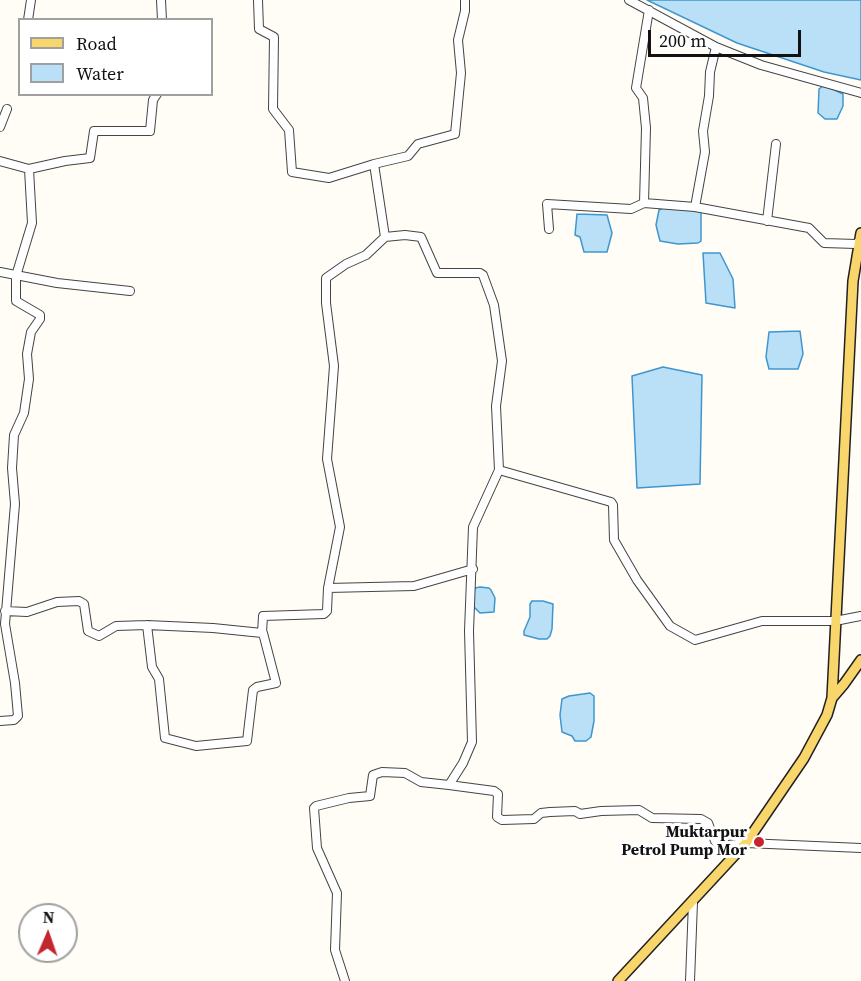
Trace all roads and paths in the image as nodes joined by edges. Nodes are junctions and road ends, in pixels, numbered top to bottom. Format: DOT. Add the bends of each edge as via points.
graph roads {
  1 [pos="32,0"];
  2 [pos="161,0"];
  3 [pos="258,0"];
  4 [pos="465,0"];
  5 [pos="629,0"];
  6 [pos="649,10"];
  7 [pos="28,18"];
  8 [pos="162,18"];
  9 [pos="716,47"];
  10 [pos="861,93"];
  11 [pos="156,96"];
  12 [pos="7,109"];
  13 [pos="0,127"];
  14 [pos="776,144"];
  15 [pos="0,161"];
  16 [pos="374,164"];
  17 [pos="29,170"];
  18 [pos="644,203"];
  19 [pos="695,207"];
  20 [pos="767,221"];
  21 [pos="549,229"];
  22 [pos="385,237"];
  23 [pos="860,237"];
  24 [pos="0,272"];
  25 [pos="16,276"];
  26 [pos="130,291"];
  27 [pos="499,470"];
  28 [pos="473,569"];
  29 [pos="328,588"];
  30 [pos="5,611"];
  31 [pos="861,616"];
  32 [pos="835,621"];
  33 [pos="147,625"];
  34 [pos="262,633"];
  35 [pos="861,660"];
  36 [pos="832,698"];
  37 [pos="0,722"];
  38 [pos="449,785"];
  39 [pos="746,843"];
  40 [pos="861,848"];
  41 [pos="693,902"];
  42 [pos="345,981"];
  43 [pos="618,981"];
  44 [pos="690,981"];
  1 -- 7 [label="street"];
  2 -- 8 [label="street"];
  3 -- 16 [label="street" via="259,29 274,37 273,109 289,130 292,172 329,178"];
  4 -- 16 [label="street" via="458,40 461,73 455,134 418,144 408,156"];
  5 -- 6 [label="street"];
  6 -- 9 [label="street"];
  6 -- 18 [label="street" via="636,88 643,98 646,128"];
  9 -- 10 [label="street" via="760,65"];
  9 -- 19 [label="street"];
  11 -- 17 [label="street" via="150,131 94,131 90,158"];
  12 -- 13 [label="street"];
  14 -- 20 [label="street"];
  15 -- 17 [label="street"];
  16 -- 22 [label="street"];
  17 -- 25 [label="street" via="32,223"];
  18 -- 19 [label="street"];
  18 -- 21 [label="street" via="631,209 547,204"];
  19 -- 20 [label="street"];
  20 -- 23 [label="street" via="808,228 824,243 856,244"];
  22 -- 27 [label="street" via="421,237 438,273 483,275 494,305 502,361 496,406"];
  22 -- 29 [label="street" via="366,255 326,278 334,366 327,459 340,527"];
  23 -- 32 [label="main road" via="853,281"];
  24 -- 25 [label="street"];
  25 -- 26 [label="street"];
  25 -- 30 [label="street" via="16,301 40,315 40,319 31,332 24,413 14,435 15,504"];
  27 -- 28 [label="street" via="473,527"];
  27 -- 32 [label="street" via="611,502 614,540 637,580 670,626 695,640 762,621"];
  28 -- 29 [label="street" via="414,586"];
  28 -- 38 [label="street" via="469,631 472,742"];
  29 -- 34 [label="street" via="324,614 263,616"];
  30 -- 33 [label="street" via="27,612 57,602 79,601 84,604 88,631 99,636 116,626"];
  30 -- 37 [label="street" via="18,716"];
  31 -- 32 [label="street"];
  32 -- 36 [label="main road"];
  33 -- 34 [label="street"];
  33 -- 34 [label="street" via="152,666 159,679 165,738 196,746 247,741 253,690 276,683"];
  35 -- 36 [label="main road"];
  36 -- 39 [label="main road" via="804,759"];
  38 -- 39 [label="street" via="494,791 498,794 497,817 502,820 534,819 550,812 639,810 652,818 701,819 708,823 719,846"];
  38 -- 42 [label="street" via="421,782 405,773 382,772 373,775 370,796 314,808 317,848 337,893 335,950"];
  39 -- 40 [label="street"];
  39 -- 41 [label="main road"];
  41 -- 43 [label="main road"];
  41 -- 44 [label="street"];
}
